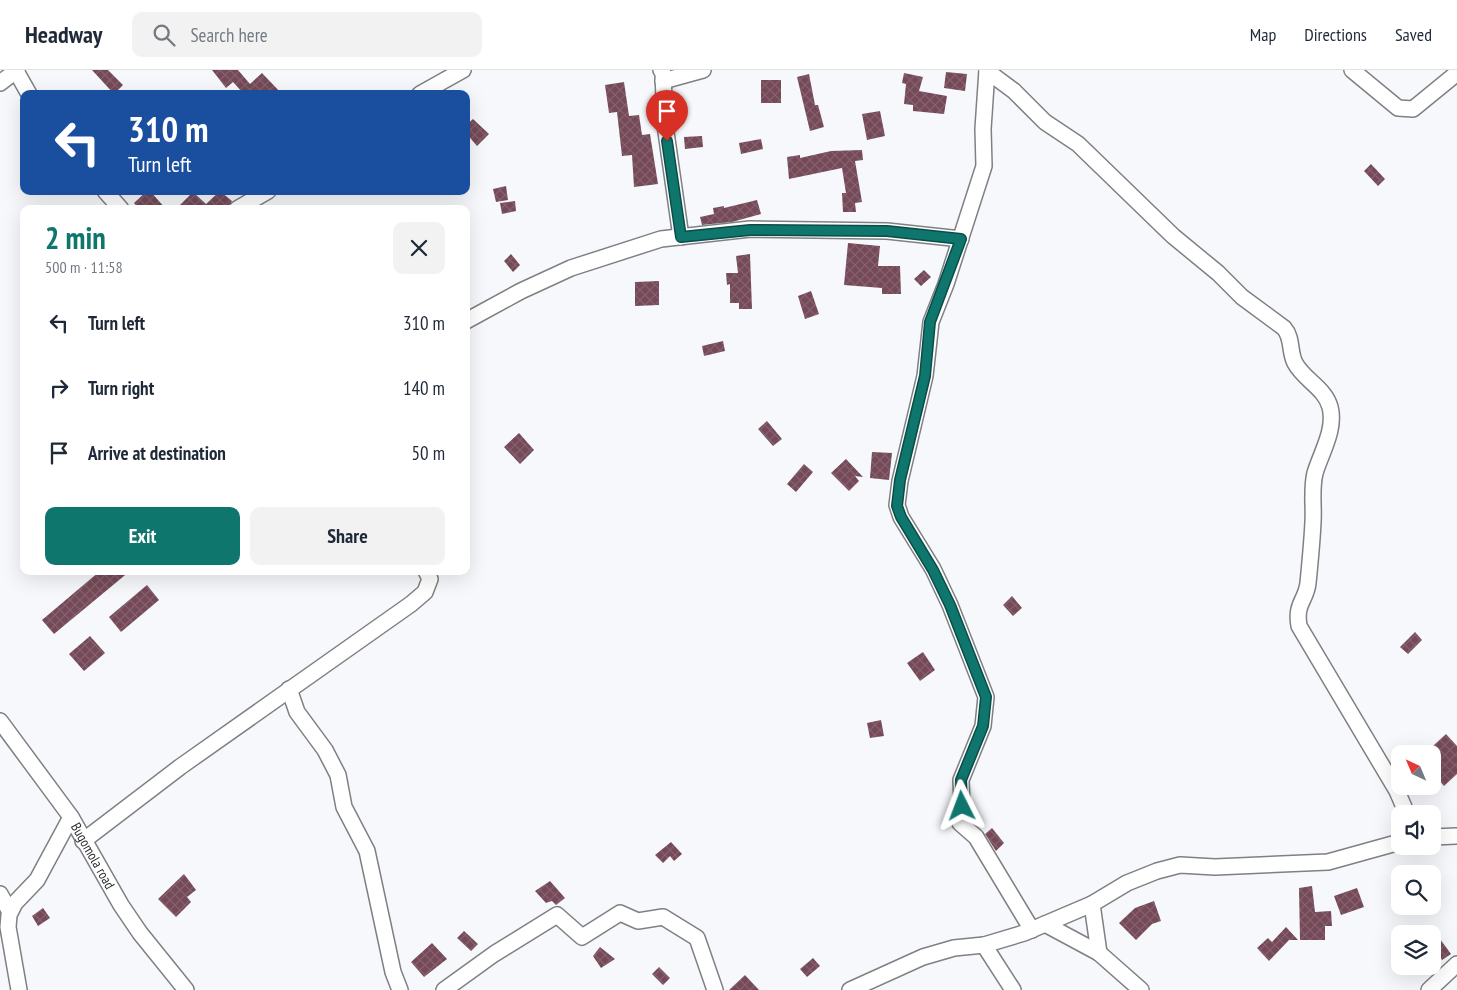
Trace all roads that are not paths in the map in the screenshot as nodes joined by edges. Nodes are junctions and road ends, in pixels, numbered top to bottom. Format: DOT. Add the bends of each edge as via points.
graph roads {
  1 [pos="463,70"];
  2 [pos="703,70"];
  3 [pos="1352,70"];
  4 [pos="16,71"];
  5 [pos="987,71"];
  6 [pos="1457,74"];
  7 [pos="662,76"];
  8 [pos="0,83"];
  9 [pos="27,90"];
  10 [pos="427,90"];
  11 [pos="109,195"];
  12 [pos="261,195"];
  13 [pos="117,205"];
  14 [pos="244,205"];
  15 [pos="681,237"];
  16 [pos="961,239"];
  17 [pos="470,319"];
  18 [pos="427,575"];
  19 [pos="289,689"];
  20 [pos="0,721"];
  21 [pos="1404,805"];
  22 [pos="71,817"];
  23 [pos="1457,836"];
  24 [pos="1441,837"];
  25 [pos="83,841"];
  26 [pos="1391,844"];
  27 [pos="0,894"];
  28 [pos="1092,904"];
  29 [pos="10,912"];
  30 [pos="1038,927"];
  31 [pos="984,945"];
  32 [pos="1099,953"];
  33 [pos="1457,964"];
  34 [pos="1435,988"];
  35 [pos="20,990"];
  36 [pos="186,990"];
  37 [pos="400,990"];
  38 [pos="444,990"];
  39 [pos="715,990"];
  40 [pos="850,990"];
  41 [pos="1012,990"];
  42 [pos="1141,990"];
  1 -- 10 [label="street"];
  2 -- 7 [label="street"];
  3 -- 6 [label="street" via="1398,108 1408,110"];
  4 -- 8 [label="street"];
  4 -- 9 [label="street"];
  5 -- 16 [label="street" via="984,166"];
  5 -- 21 [label="street" via="1014,91 1045,122 1078,144 1242,297 1284,328 1288,332 1296,364 1330,405 1327,443 1313,483 1308,582 1298,607 1299,626"];
  7 -- 15 [label="street" via="665,125"];
  11 -- 13 [label="street"];
  12 -- 14 [label="street"];
  15 -- 16 [label="street" via="750,230 887,231"];
  15 -- 17 [label="street" via="641,245 571,268"];
  16 -- 30 [label="street" via="930,322 925,376 900,480 897,506 950,605 986,697 983,726 961,780 959,822 976,837"];
  18 -- 19 [label="street" via="430,583 422,595"];
  19 -- 25 [label="street"];
  19 -- 37 [label="street" via="297,712 325,750 338,775 344,807 367,851 393,972"];
  20 -- 22 [label="street, Bugomola road"];
  22 -- 25 [label="street, Bugomola road"];
  22 -- 29 [label="street" via="37,880"];
  23 -- 24 [label="street"];
  25 -- 36 [label="street, Bugomola road" via="140,933"];
  26 -- 28 [label="street" via="1328,862 1215,867 1180,865 1127,883"];
  27 -- 29 [label="street"];
  28 -- 30 [label="street"];
  28 -- 32 [label="street"];
  29 -- 35 [label="street" via="8,927"];
  30 -- 31 [label="street"];
  30 -- 32 [label="street"];
  31 -- 40 [label="street" via="954,948 923,957"];
  31 -- 41 [label="street"];
  32 -- 42 [label="street"];
  33 -- 34 [label="street"];
  38 -- 39 [label="street" via="557,915 582,937 620,912 638,921 663,917 697,938"];
}
